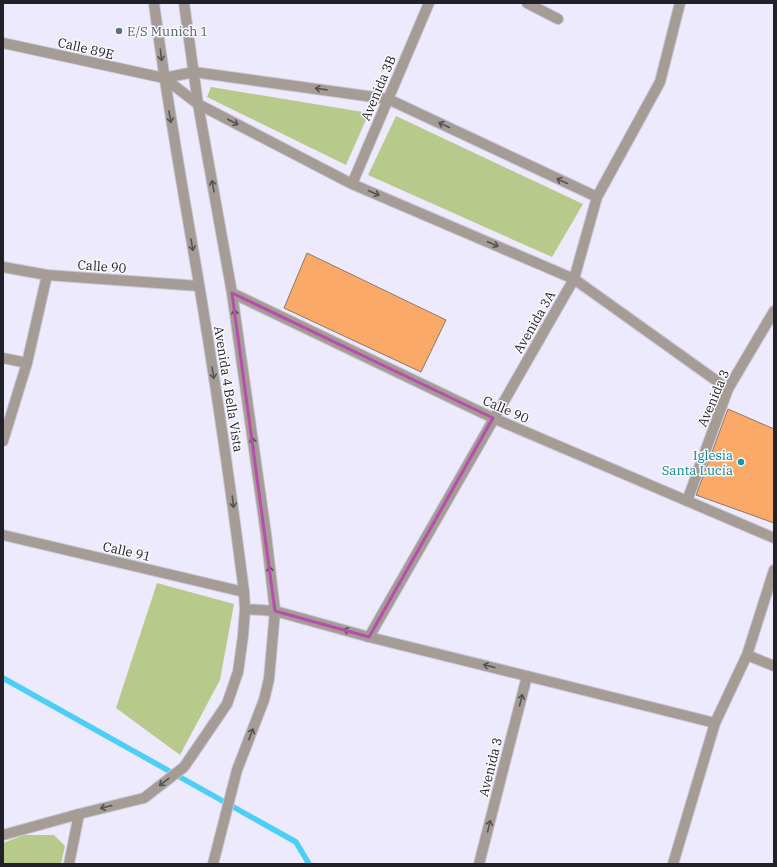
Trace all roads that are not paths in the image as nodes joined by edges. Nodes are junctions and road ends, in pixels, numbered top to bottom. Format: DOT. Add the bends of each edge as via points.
graph roads {
  1 [pos="154,3"];
  2 [pos="184,3"];
  3 [pos="429,3"];
  4 [pos="527,3"];
  5 [pos="680,3"];
  6 [pos="558,19"];
  7 [pos="3,43"];
  8 [pos="194,72"];
  9 [pos="164,78"];
  10 [pos="388,99"];
  11 [pos="198,104"];
  12 [pos="352,184"];
  13 [pos="597,197"];
  14 [pos="3,267"];
  15 [pos="47,275"];
  16 [pos="574,279"];
  17 [pos="199,286"];
  18 [pos="232,294"];
  19 [pos="774,311"];
  20 [pos="3,358"];
  21 [pos="27,363"];
  22 [pos="728,389"];
  23 [pos="493,418"];
  24 [pos="3,441"];
  25 [pos="687,501"];
  26 [pos="3,535"];
  27 [pos="774,538"];
  28 [pos="774,570"];
  29 [pos="244,592"];
  30 [pos="245,608"];
  31 [pos="275,611"];
  32 [pos="369,637"];
  33 [pos="747,656"];
  34 [pos="774,666"];
  35 [pos="527,676"];
  36 [pos="715,723"];
  37 [pos="79,814"];
  38 [pos="3,835"];
  39 [pos="69,864"];
  40 [pos="213,864"];
  41 [pos="479,864"];
  42 [pos="673,864"];
  1 -- 9 [label="street, Avenida 4 Bella Vista, one-way"];
  2 -- 8 [label="street, Avenida 4 Bella Vista"];
  3 -- 10 [label="street, Avenida 3B"];
  4 -- 6 [label="street"];
  5 -- 13 [label="street, Avenida 3A" via="660,82"];
  7 -- 9 [label="street, Calle 89E"];
  8 -- 9 [label="street"];
  10 -- 8 [label="street, one-way"];
  8 -- 11 [label="street, Avenida 4 Bella Vista"];
  9 -- 11 [label="street"];
  9 -- 17 [label="street, Avenida 4 Bella Vista, one-way"];
  10 -- 12 [label="street, Avenida 3B"];
  13 -- 10 [label="street, one-way"];
  11 -- 12 [label="street, one-way"];
  18 -- 11 [label="street, Avenida 4 Bella Vista, one-way"];
  12 -- 16 [label="street, one-way"];
  13 -- 16 [label="street, Avenida 3A"];
  14 -- 15 [label="street, Calle 90"];
  15 -- 17 [label="street, Calle 90"];
  15 -- 21 [label="street"];
  16 -- 22 [label="street"];
  16 -- 23 [label="street, Avenida 3A"];
  17 -- 29 [label="street, Avenida 4 Bella Vista, one-way" via="231,487"];
  18 -- 23 [label="street, Calle 90"];
  31 -- 18 [label="street, Avenida 4 Bella Vista, one-way"];
  19 -- 22 [label="street, Avenida 3"];
  20 -- 21 [label="street"];
  21 -- 24 [label="street"];
  22 -- 25 [label="street, Avenida 3"];
  23 -- 25 [label="street, Calle 90"];
  23 -- 32 [label="street, Avenida 3A"];
  25 -- 27 [label="street, Calle 90"];
  26 -- 29 [label="street, Calle 91"];
  28 -- 33 [label="street"];
  29 -- 30 [label="street, Avenida 4 Bella Vista"];
  30 -- 31 [label="street"];
  30 -- 37 [label="street, Avenida 4 Bella Vista, one-way" via="238,672 227,704 184,767 144,798"];
  32 -- 31 [label="street, one-way"];
  40 -- 31 [label="street, Avenida 4 Bella Vista, one-way" via="236,770 264,700 269,679"];
  35 -- 32 [label="street, one-way"];
  33 -- 34 [label="street"];
  33 -- 36 [label="street"];
  35 -- 36 [label="street"];
  41 -- 35 [label="street, Avenida 3, one-way"];
  36 -- 42 [label="street"];
  37 -- 38 [label="street"];
  37 -- 39 [label="street"];
}
